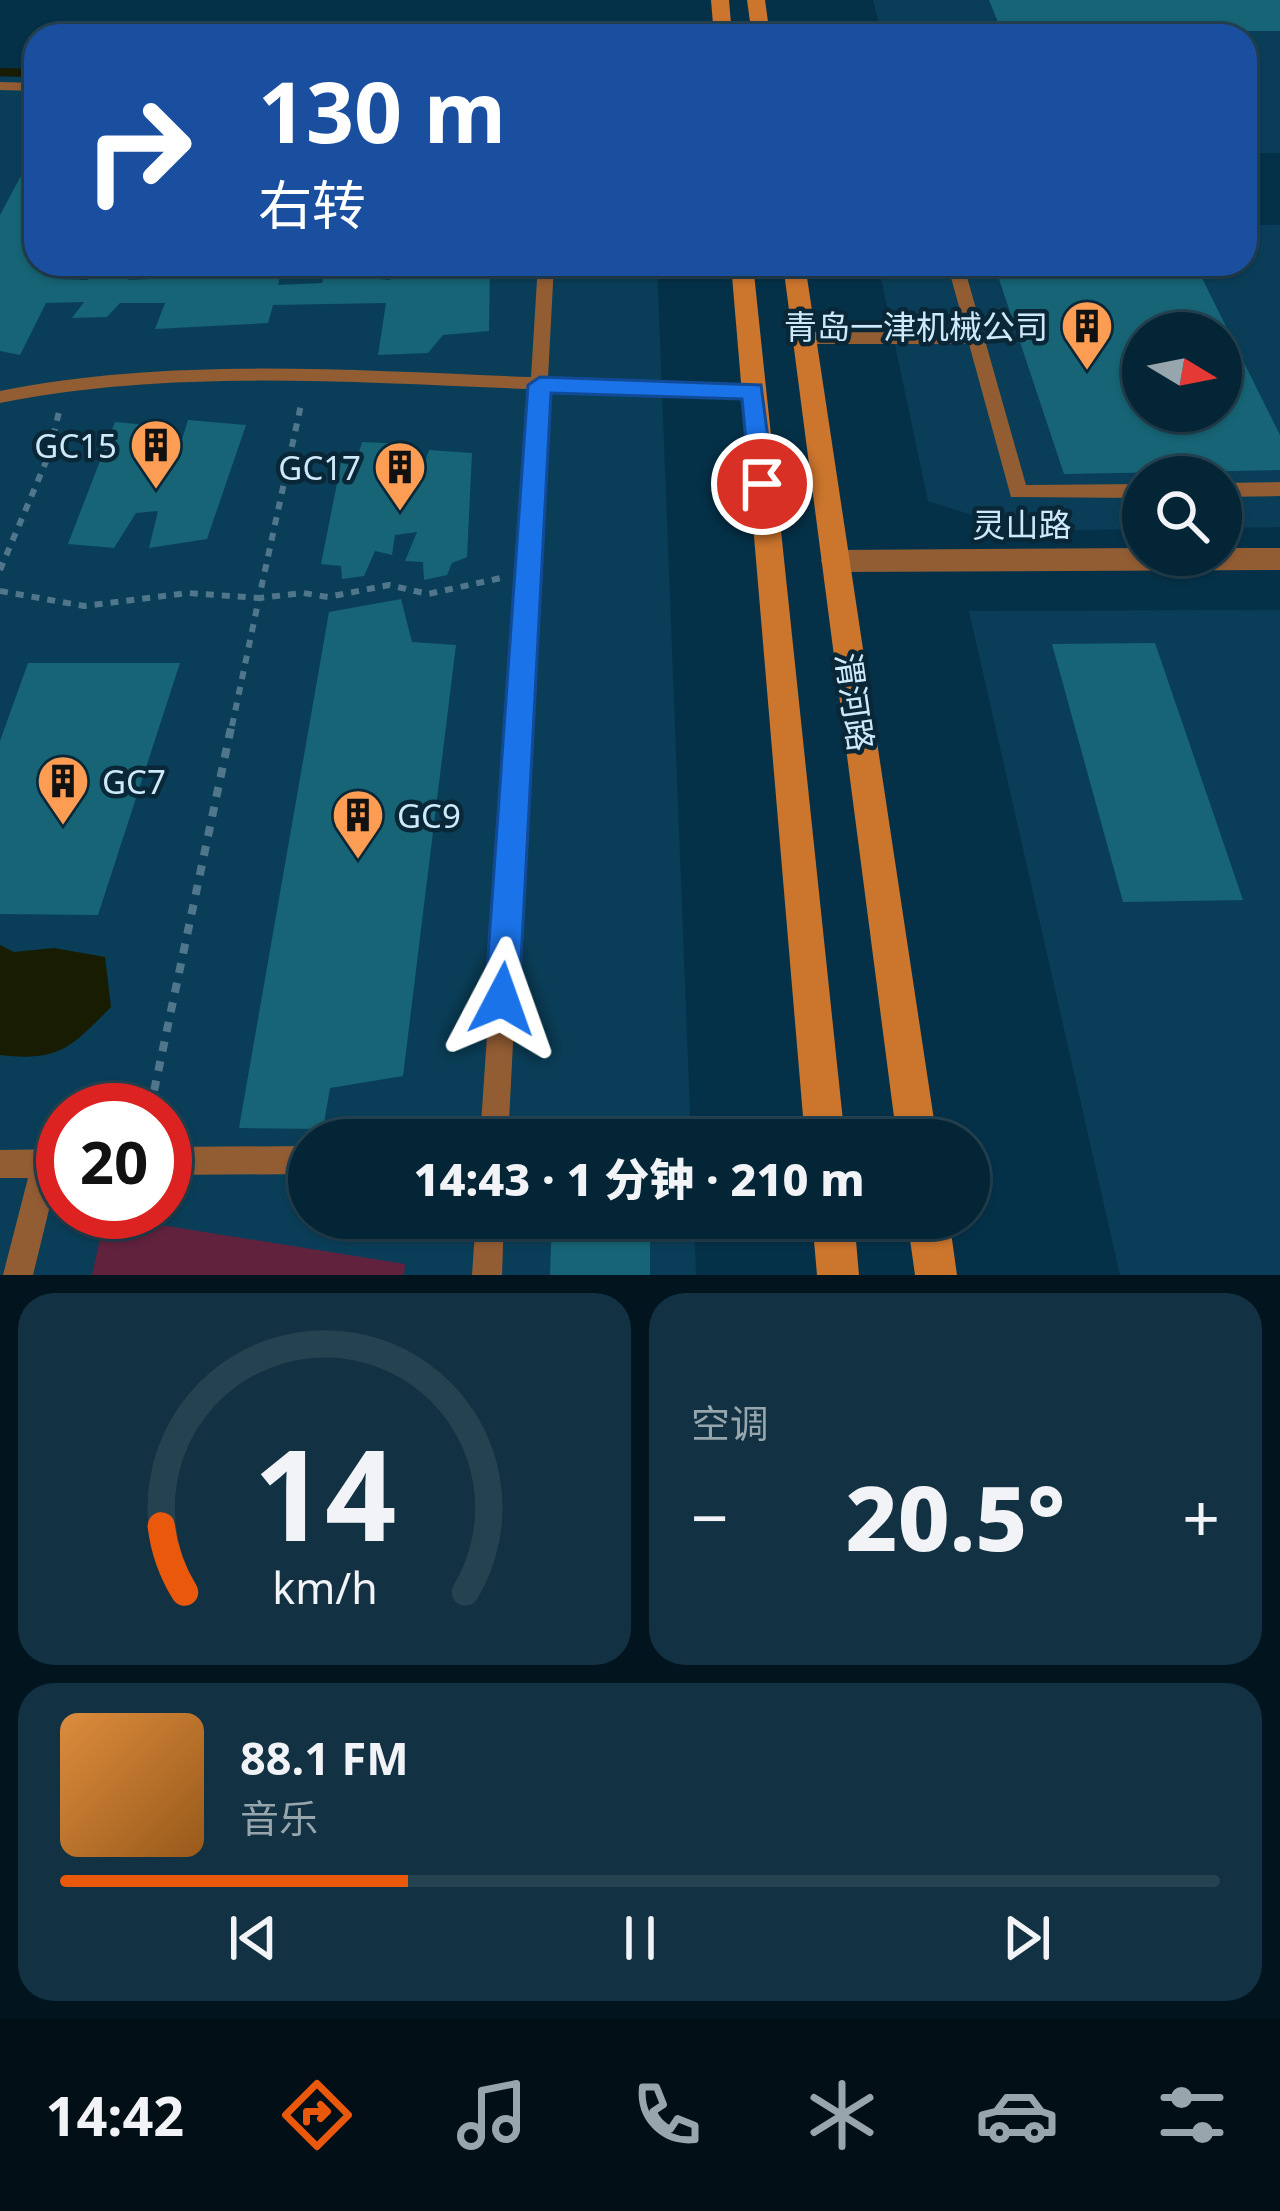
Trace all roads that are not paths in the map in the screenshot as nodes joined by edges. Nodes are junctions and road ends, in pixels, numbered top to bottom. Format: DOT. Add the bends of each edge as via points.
graph roads {
  1 [pos="545,276"];
  2 [pos="743,276"];
  3 [pos="796,276"];
  4 [pos="959,276"];
  5 [pos="804,338"];
  6 [pos="976,338"];
  7 [pos="540,385"];
  8 [pos="753,391"];
  9 [pos="0,397"];
  10 [pos="1280,489"];
  11 [pos="1122,490"];
  12 [pos="1242,490"];
  13 [pos="1280,559"];
  14 [pos="835,561"];
  15 [pos="495,1119"];
  16 [pos="823,1119"];
  17 [pos="914,1119"];
  18 [pos="288,1160"];
  19 [pos="192,1161"];
  20 [pos="36,1163"];
  21 [pos="0,1164"];
  22 [pos="36,1221"];
  23 [pos="489,1239"];
  24 [pos="835,1239"];
  25 [pos="931,1239"];
  26 [pos="18,1275"];
  27 [pos="487,1275"];
  28 [pos="838,1275"];
  29 [pos="936,1275"];
  1 -- 7 [label="lane"];
  2 -- 8 [label="main road"];
  3 -- 5 [label="main road, 渭河路"];
  4 -- 6 [label="lane"];
  5 -- 6 [label="lane"];
  5 -- 14 [label="main road, 渭河路"];
  6 -- 11 [label="lane" via="1018,492"];
  7 -- 8 [label="lane"];
  7 -- 9 [label="lane" via="256,374 65,385"];
  7 -- 15 [label="lane"];
  8 -- 16 [label="main road"];
  10 -- 12 [label="lane"];
  13 -- 14 [label="street, 灵山路"];
  14 -- 17 [label="main road, 渭河路"];
  18 -- 19 [label="lane"];
  20 -- 21 [label="lane"];
  22 -- 26 [label="lane"];
  23 -- 27 [label="lane"];
  24 -- 28 [label="main road"];
  25 -- 29 [label="main road"];
}
